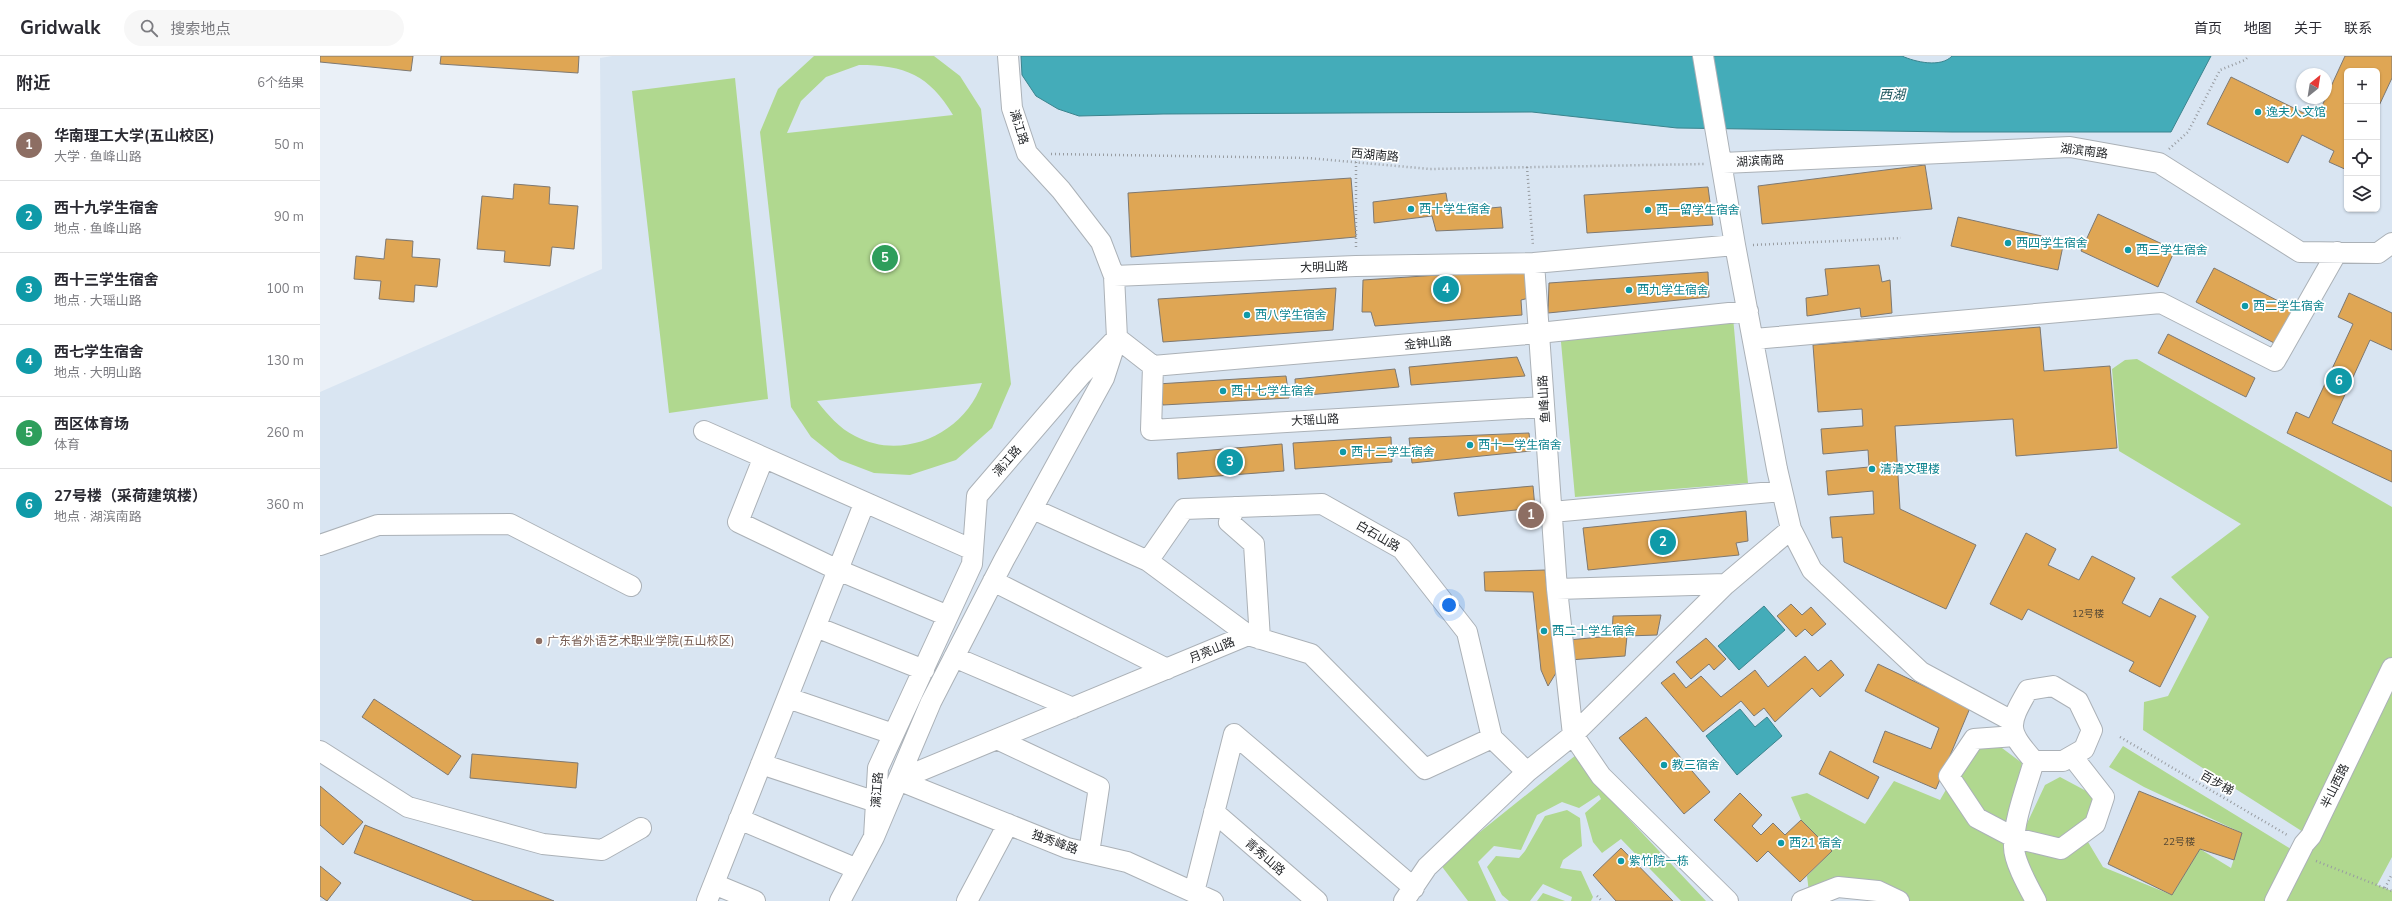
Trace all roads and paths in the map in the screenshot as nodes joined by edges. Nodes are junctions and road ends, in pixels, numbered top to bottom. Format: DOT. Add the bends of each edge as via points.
graph roads {
  1 [pos="1008,56"];
  2 [pos="1703,56"];
  3 [pos="2249,56"];
  4 [pos="1027,153"];
  5 [pos="2148,161"];
  6 [pos="1356,162"];
  7 [pos="1723,163"];
  8 [pos="1527,167"];
  9 [pos="1901,238"];
  10 [pos="2392,243"];
  11 [pos="1735,245"];
  12 [pos="2337,252"];
  13 [pos="1534,263"];
  14 [pos="1356,266"];
  15 [pos="1114,276"];
  16 [pos="1748,310"];
  17 [pos="1539,333"];
  18 [pos="1117,338"];
  19 [pos="1754,339"];
  20 [pos="1153,366"];
  21 [pos="1544,406"];
  22 [pos="704,431"];
  23 [pos="763,459"];
  24 [pos="1782,491"];
  25 [pos="864,504"];
  26 [pos="1235,507"];
  27 [pos="1033,509"];
  28 [pos="1552,512"];
  29 [pos="1791,529"];
  30 [pos="320,546"];
  31 [pos="973,550"];
  32 [pos="1148,561"];
  33 [pos="838,570"];
  34 [pos="993,581"];
  35 [pos="1726,584"];
  36 [pos="630,586"];
  37 [pos="1557,589"];
  38 [pos="948,616"];
  39 [pos="816,627"];
  40 [pos="1254,637"];
  41 [pos="954,657"];
  42 [pos="2392,668"];
  43 [pos="1167,669"];
  44 [pos="924,670"];
  45 [pos="788,698"];
  46 [pos="1073,708"];
  47 [pos="2014,729"];
  48 [pos="893,734"];
  49 [pos="1573,735"];
  50 [pos="2120,737"];
  51 [pos="1492,738"];
  52 [pos="997,739"];
  53 [pos="320,751"];
  54 [pos="2072,756"];
  55 [pos="2034,761"];
  56 [pos="762,764"];
  57 [pos="1527,772"];
  58 [pos="898,780"];
  59 [pos="876,802"];
  60 [pos="1214,812"];
  61 [pos="739,819"];
  62 [pos="1008,824"];
  63 [pos="642,828"];
  64 [pos="874,838"];
  65 [pos="2015,838"];
  66 [pos="2301,849"];
  67 [pos="1089,853"];
  68 [pos="858,869"];
  69 [pos="2392,874"];
  70 [pos="2385,888"];
  71 [pos="2392,891"];
  72 [pos="711,892"];
  73 [pos="1194,892"];
  74 [pos="1409,894"];
  75 [pos="1597,896"];
  76 [pos="755,901"];
  77 [pos="840,901"];
  78 [pos="967,901"];
  79 [pos="1213,901"];
  80 [pos="1317,901"];
  81 [pos="1602,901"];
  82 [pos="1728,901"];
  83 [pos="1802,901"];
  84 [pos="1898,901"];
  85 [pos="2036,901"];
  86 [pos="2275,901"];
  1 -- 4 [label="street, 漓江路" via="1012,108"];
  2 -- 7 [label="street"];
  3 -- 5 [label="path" via="2220,70 2188,132 2168,150"];
  4 -- 6 [label="path, 西湖南路" via="1308,158"];
  4 -- 15 [label="street, 漓江路" via="1061,190 1101,242"];
  5 -- 7 [label="street, 湖滨南路" via="2070,147"];
  5 -- 12 [label="street, 湖滨南路" via="2159,163 2300,252"];
  6 -- 8 [label="path, 西湖南路" via="1430,169"];
  6 -- 14 [label="path"];
  7 -- 8 [label="path, 西湖南路"];
  7 -- 11 [label="street"];
  8 -- 13 [label="path"];
  9 -- 11 [label="path"];
  10 -- 12 [label="street, 湖滨南路" via="2378,253"];
  11 -- 13 [label="street"];
  11 -- 16 [label="street"];
  12 -- 19 [label="street" via="2275,361 2161,303"];
  13 -- 14 [label="street, 大明山路"];
  13 -- 17 [label="street, 鱼峰山路"];
  14 -- 15 [label="street, 大明山路"];
  15 -- 18 [label="street, 漓江路"];
  16 -- 17 [label="street, 金钟山路"];
  16 -- 19 [label="street"];
  17 -- 20 [label="street, 金钟山路"];
  17 -- 21 [label="street, 鱼峰山路"];
  18 -- 20 [label="street"];
  18 -- 27 [label="street" via="1104,378"];
  18 -- 31 [label="street, 漓江路" via="1081,374 977,496"];
  19 -- 24 [label="street"];
  20 -- 21 [label="street, 大瑶山路" via="1151,430"];
  21 -- 28 [label="street, 鱼峰山路"];
  22 -- 23 [label="street"];
  23 -- 25 [label="street"];
  23 -- 33 [label="street" via="738,522"];
  24 -- 28 [label="street"];
  24 -- 29 [label="street"];
  25 -- 31 [label="street"];
  25 -- 33 [label="street"];
  26 -- 32 [label="street, 白石山路" via="1184,509"];
  26 -- 40 [label="street" via="1229,522 1254,544"];
  26 -- 51 [label="street, 白石山路" via="1322,504 1402,549 1467,632"];
  27 -- 32 [label="street"];
  27 -- 34 [label="street"];
  28 -- 37 [label="street, 鱼峰山路"];
  29 -- 35 [label="street"];
  29 -- 47 [label="street" via="1812,570 1921,672"];
  30 -- 36 [label="street" via="378,525 510,524"];
  31 -- 38 [label="street, 漓江路" via="972,564"];
  32 -- 40 [label="street"];
  33 -- 38 [label="street"];
  33 -- 39 [label="street"];
  34 -- 41 [label="street"];
  34 -- 43 [label="street"];
  35 -- 37 [label="street"];
  35 -- 49 [label="street"];
  37 -- 49 [label="street, 鱼峰山路"];
  38 -- 44 [label="street, 漓江路"];
  39 -- 44 [label="street"];
  39 -- 45 [label="street"];
  40 -- 43 [label="street, 月亮山路"];
  40 -- 51 [label="street" via="1311,654 1425,769"];
  41 -- 46 [label="street"];
  41 -- 58 [label="street" via="931,702"];
  42 -- 66 [label="street, 半山西路" via="2311,836"];
  43 -- 46 [label="street, 月亮山路"];
  44 -- 48 [label="street, 漓江路"];
  45 -- 48 [label="street"];
  45 -- 56 [label="street"];
  46 -- 52 [label="street, 月亮山路"];
  47 -- 54 [label="street" via="2028,690 2053,686 2078,701 2092,730 2084,750"];
  47 -- 55 [label="street"];
  47 -- 65 [label="street" via="1974,738 1949,776 1977,818"];
  48 -- 59 [label="street, 漓江路" via="878,768"];
  49 -- 57 [label="street"];
  49 -- 82 [label="street" via="1601,776"];
  50 -- 66 [label="path, 百步梯"];
  51 -- 57 [label="street"];
  52 -- 58 [label="street, 月亮山路"];
  52 -- 67 [label="street" via="1099,786"];
  53 -- 63 [label="street" via="408,807 543,844 602,850"];
  54 -- 55 [label="street" via="2063,761"];
  54 -- 65 [label="street" via="2104,797 2095,824 2061,849"];
  55 -- 65 [label="street" via="2018,816"];
  56 -- 59 [label="street"];
  56 -- 61 [label="street"];
  57 -- 74 [label="street" via="1426,867"];
  58 -- 62 [label="street, 独秀峰路"];
  58 -- 64 [label="street"];
  59 -- 64 [label="street, 漓江路"];
  60 -- 73 [label="street"];
  60 -- 74 [label="street" via="1234,734"];
  60 -- 80 [label="street, 青秀山路"];
  61 -- 68 [label="street"];
  61 -- 72 [label="street"];
  62 -- 67 [label="street, 独秀峰路" via="1067,848"];
  62 -- 78 [label="street"];
  64 -- 68 [label="street, 漓江路"];
  65 -- 85 [label="street" via="2014,848 2027,886"];
  66 -- 70 [label="path, 百步梯"];
  66 -- 86 [label="street, 半山西路"];
  67 -- 73 [label="street, 独秀峰路" via="1127,862"];
  68 -- 77 [label="street, 漓江路"];
  69 -- 70 [label="path"];
  70 -- 71 [label="path, 百步梯"];
  72 -- 76 [label="street"];
  73 -- 79 [label="street, 独秀峰路"];
  75 -- 81 [label="path"];
  83 -- 84 [label="street" via="1838,887 1878,891"];
}
